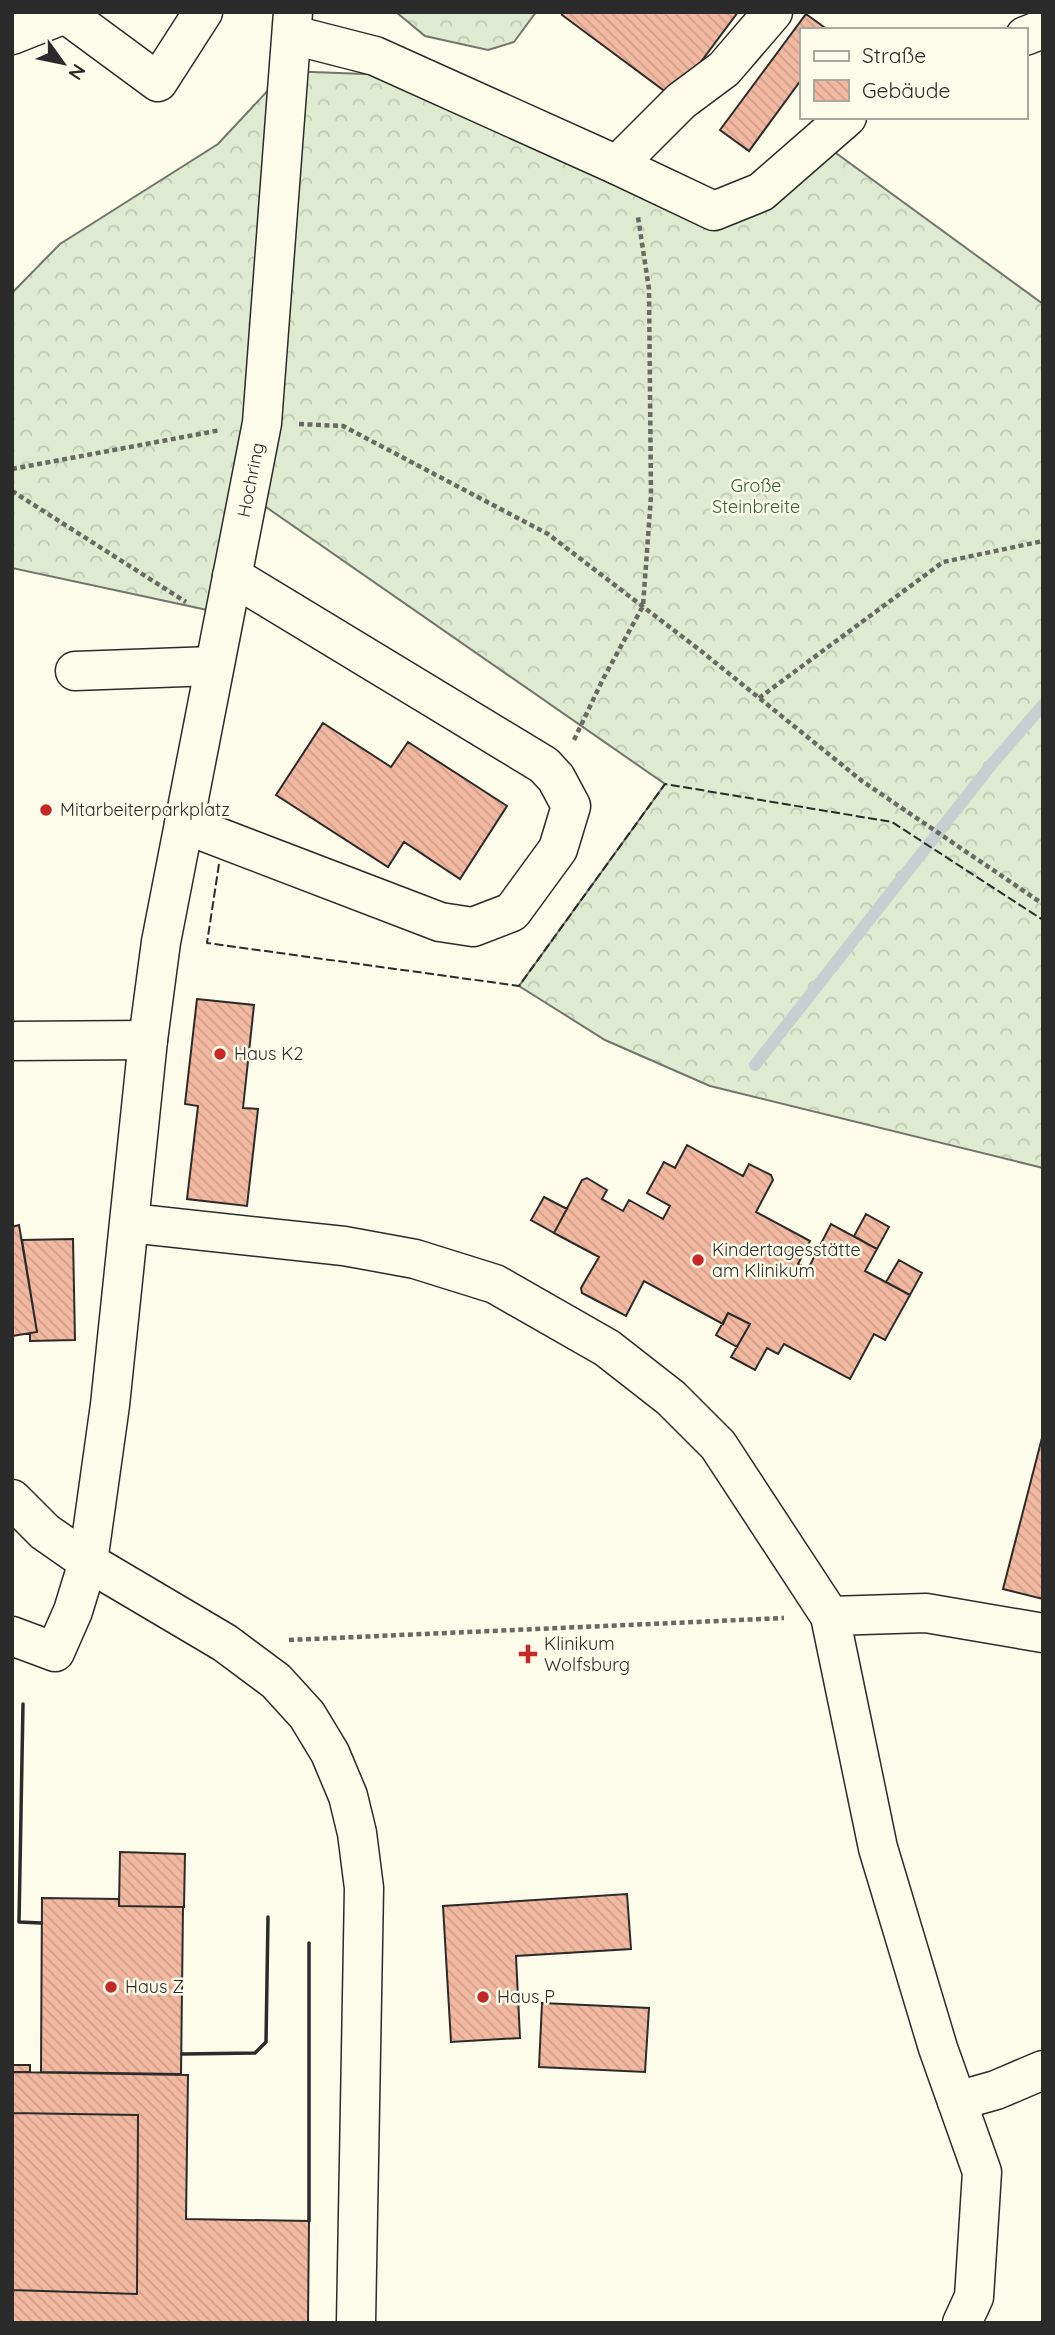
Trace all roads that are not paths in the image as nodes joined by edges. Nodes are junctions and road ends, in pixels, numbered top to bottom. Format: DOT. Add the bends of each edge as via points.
graph roads {
  1 [pos="203,12"];
  2 [pos="773,12"];
  3 [pos="64,13"];
  4 [pos="293,24"];
  5 [pos="12,35"];
  6 [pos="845,119"];
  7 [pos="624,168"];
  8 [pos="232,576"];
  9 [pos="213,666"];
  10 [pos="75,671"];
  11 [pos="184,824"];
  12 [pos="148,1040"];
  13 [pos="12,1041"];
  14 [pos="130,1223"];
  15 [pos="12,1499"];
  16 [pos="88,1562"];
  17 [pos="830,1616"];
  18 [pos="1043,1633"];
  19 [pos="12,1636"];
  20 [pos="1043,2070"];
  21 [pos="957,2101"];
  22 [pos="356,2323"];
  23 [pos="962,2323"];
  1 -- 3 [label="street" via="158,82"];
  2 -- 7 [label="street" via="724,69 681,101"];
  3 -- 5 [label="street"];
  4 -- 7 [label="street"];
  4 -- 8 [label="street, Hochring" via="262,423"];
  6 -- 7 [label="street" via="761,192 714,211"];
  8 -- 9 [label="street, Hochring"];
  8 -- 11 [label="street" via="544,765 571,806 558,849 512,912 473,927 440,922"];
  9 -- 10 [label="street"];
  9 -- 11 [label="street, Hochring"];
  11 -- 12 [label="street, Hochring"];
  12 -- 13 [label="street"];
  12 -- 14 [label="street, Hochring"];
  14 -- 16 [label="street, Hochring"];
  14 -- 17 [label="street" via="344,1246 415,1259 495,1284 607,1348 681,1408 718,1445"];
  15 -- 16 [label="street" via="45,1532"];
  16 -- 19 [label="street, Hochring" via="55,1651"];
  16 -- 22 [label="street" via="225,1643 275,1681 307,1715 348,1796 364,1888"];
  17 -- 18 [label="street" via="926,1613"];
  17 -- 21 [label="street" via="878,1848"];
  20 -- 21 [label="street"];
  21 -- 23 [label="street" via="982,2172 974,2297"];
}
